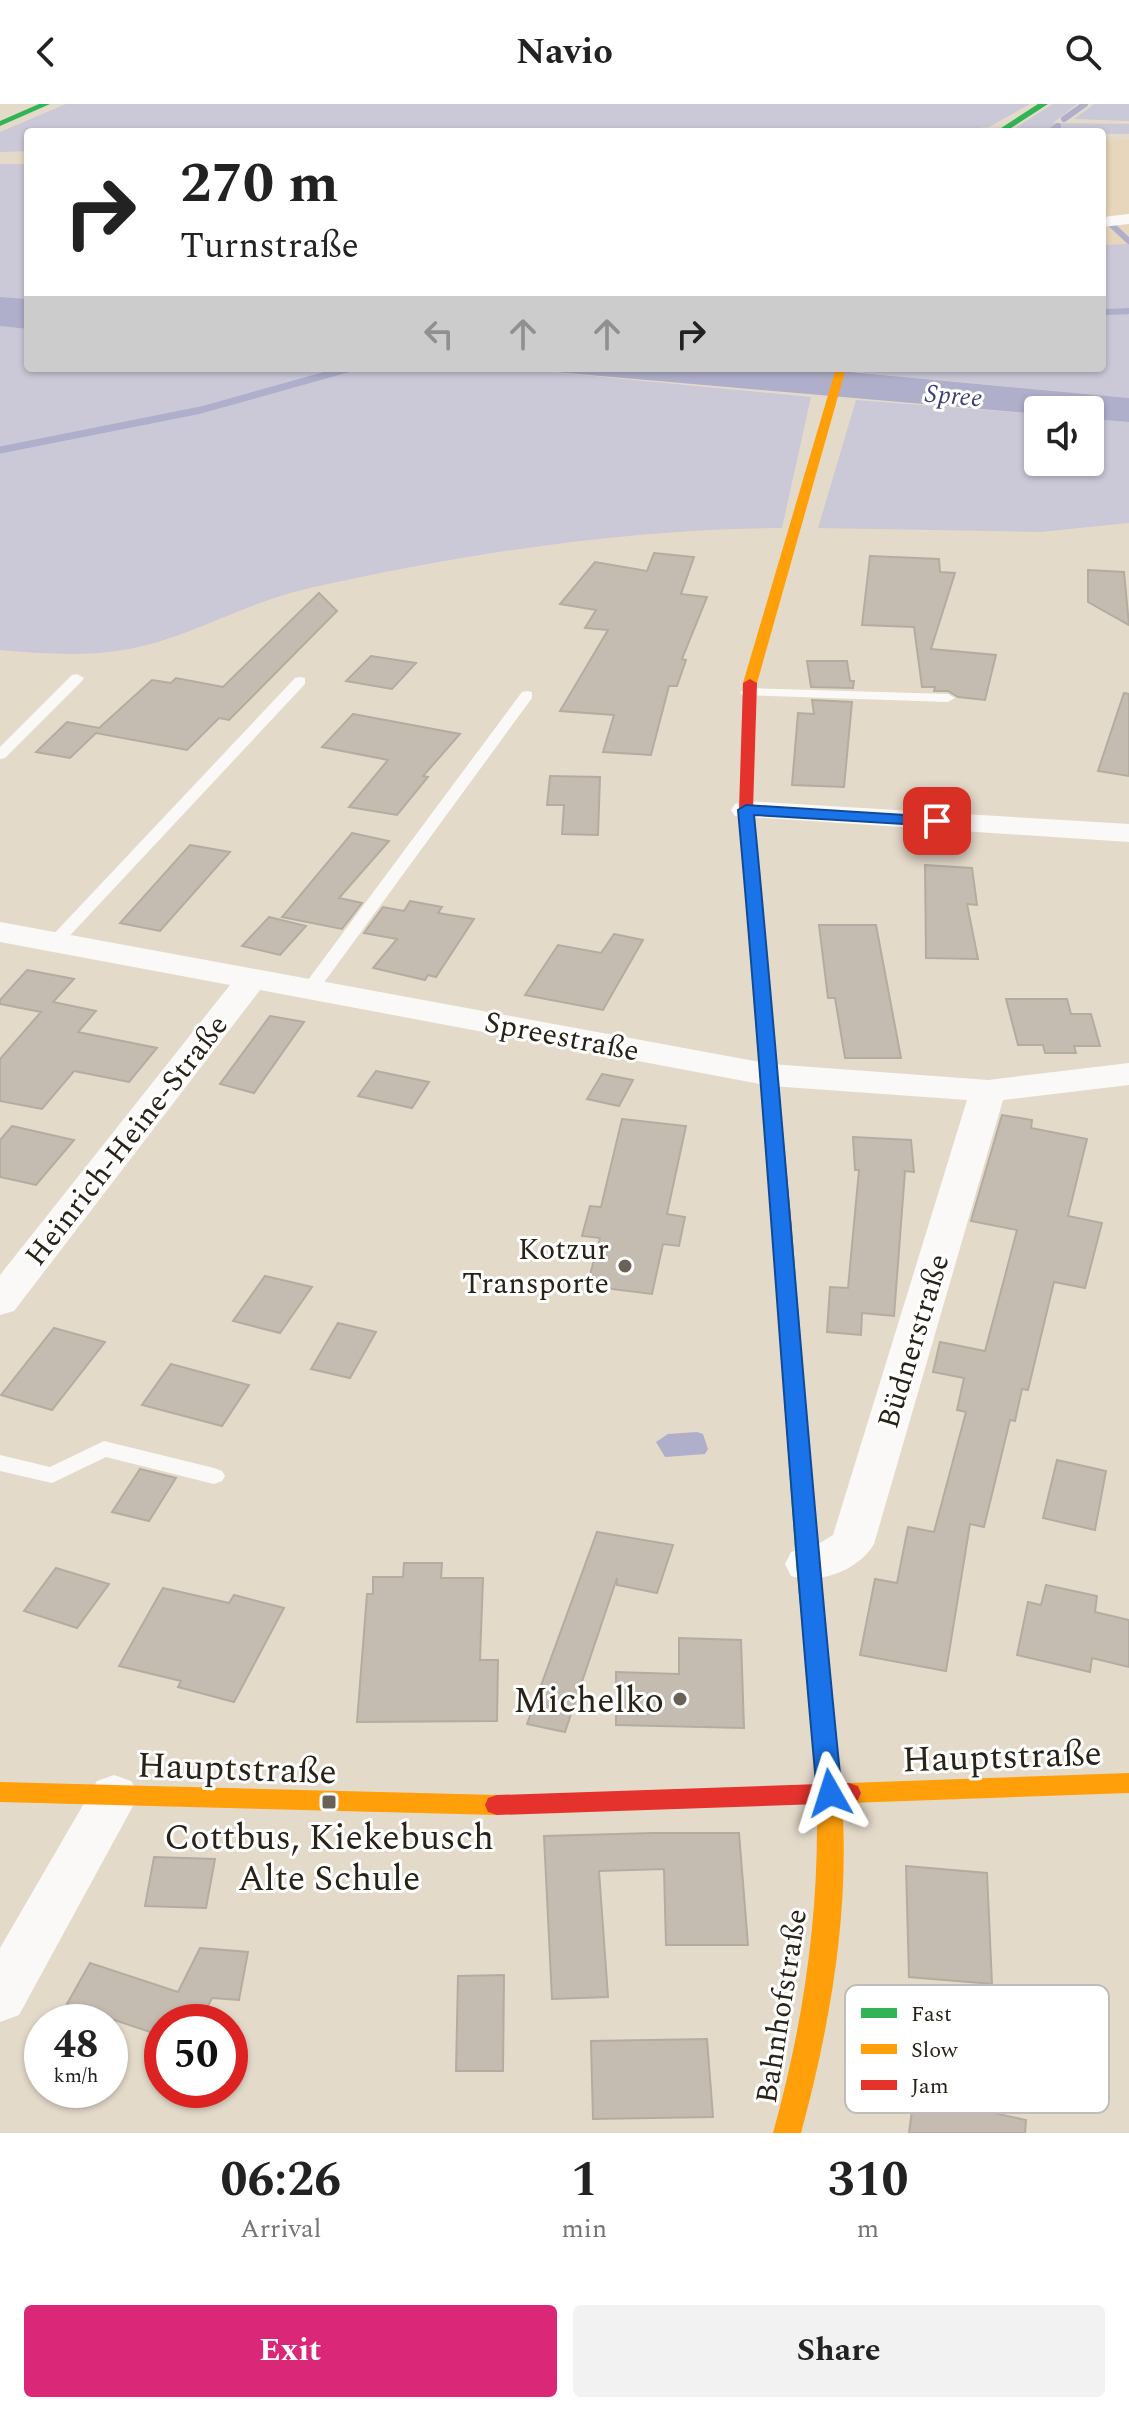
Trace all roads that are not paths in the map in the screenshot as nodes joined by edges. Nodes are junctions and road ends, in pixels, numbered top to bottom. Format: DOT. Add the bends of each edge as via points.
graph roads {
  1 [pos="12,104"];
  2 [pos="46,104"];
  3 [pos="1044,104"];
  4 [pos="0,109"];
  5 [pos="0,124"];
  6 [pos="1005,128"];
  7 [pos="840,372"];
  8 [pos="77,678"];
  9 [pos="300,681"];
  10 [pos="747,692"];
  11 [pos="527,695"];
  12 [pos="948,698"];
  13 [pos="8,738"];
  14 [pos="0,755"];
  15 [pos="746,810"];
  16 [pos="1129,833"];
  17 [pos="0,932"];
  18 [pos="56,941"];
  19 [pos="252,979"];
  20 [pos="311,988"];
  21 [pos="1129,1074"];
  22 [pos="771,1075"];
  23 [pos="988,1091"];
  24 [pos="0,1302"];
  25 [pos="0,1463"];
  26 [pos="214,1476"];
  27 [pos="807,1564"];
  28 [pos="1129,1783"];
  29 [pos="0,1792"];
  30 [pos="830,1793"];
  31 [pos="114,1795"];
  32 [pos="0,1998"];
  33 [pos="787,2133"];
  1 -- 4 [label="main road"];
  2 -- 5 [label="main road"];
  3 -- 6 [label="main road"];
  7 -- 10 [label="main road, Bahnhofstraße"];
  8 -- 13 [label="lane"];
  9 -- 18 [label="lane"];
  10 -- 12 [label="lane"];
  10 -- 15 [label="main road, Bahnhofstraße"];
  11 -- 20 [label="lane"];
  13 -- 14 [label="lane"];
  15 -- 16 [label="street"];
  15 -- 22 [label="main road, Bahnhofstraße"];
  17 -- 18 [label="street, Spreestraße"];
  18 -- 19 [label="street, Spreestraße"];
  19 -- 20 [label="street, Spreestraße"];
  19 -- 24 [label="street, Heinrich-Heine-Straße"];
  20 -- 22 [label="street, Spreestraße"];
  21 -- 23 [label="street, Spreestraße"];
  22 -- 23 [label="street, Spreestraße"];
  22 -- 27 [label="main road, Bahnhofstraße"];
  23 -- 27 [label="street, Büdnerstraße" via="852,1544 835,1556"];
  25 -- 26 [label="lane" via="52,1475 104,1449"];
  27 -- 30 [label="main road, Bahnhofstraße"];
  28 -- 30 [label="main road, Hauptstraße"];
  29 -- 31 [label="main road, Hauptstraße"];
  30 -- 31 [label="main road, Hauptstraße" via="472,1806"];
  30 -- 33 [label="main road, Bahnhofstraße" via="826,1939"];
  31 -- 32 [label="street"];
}
